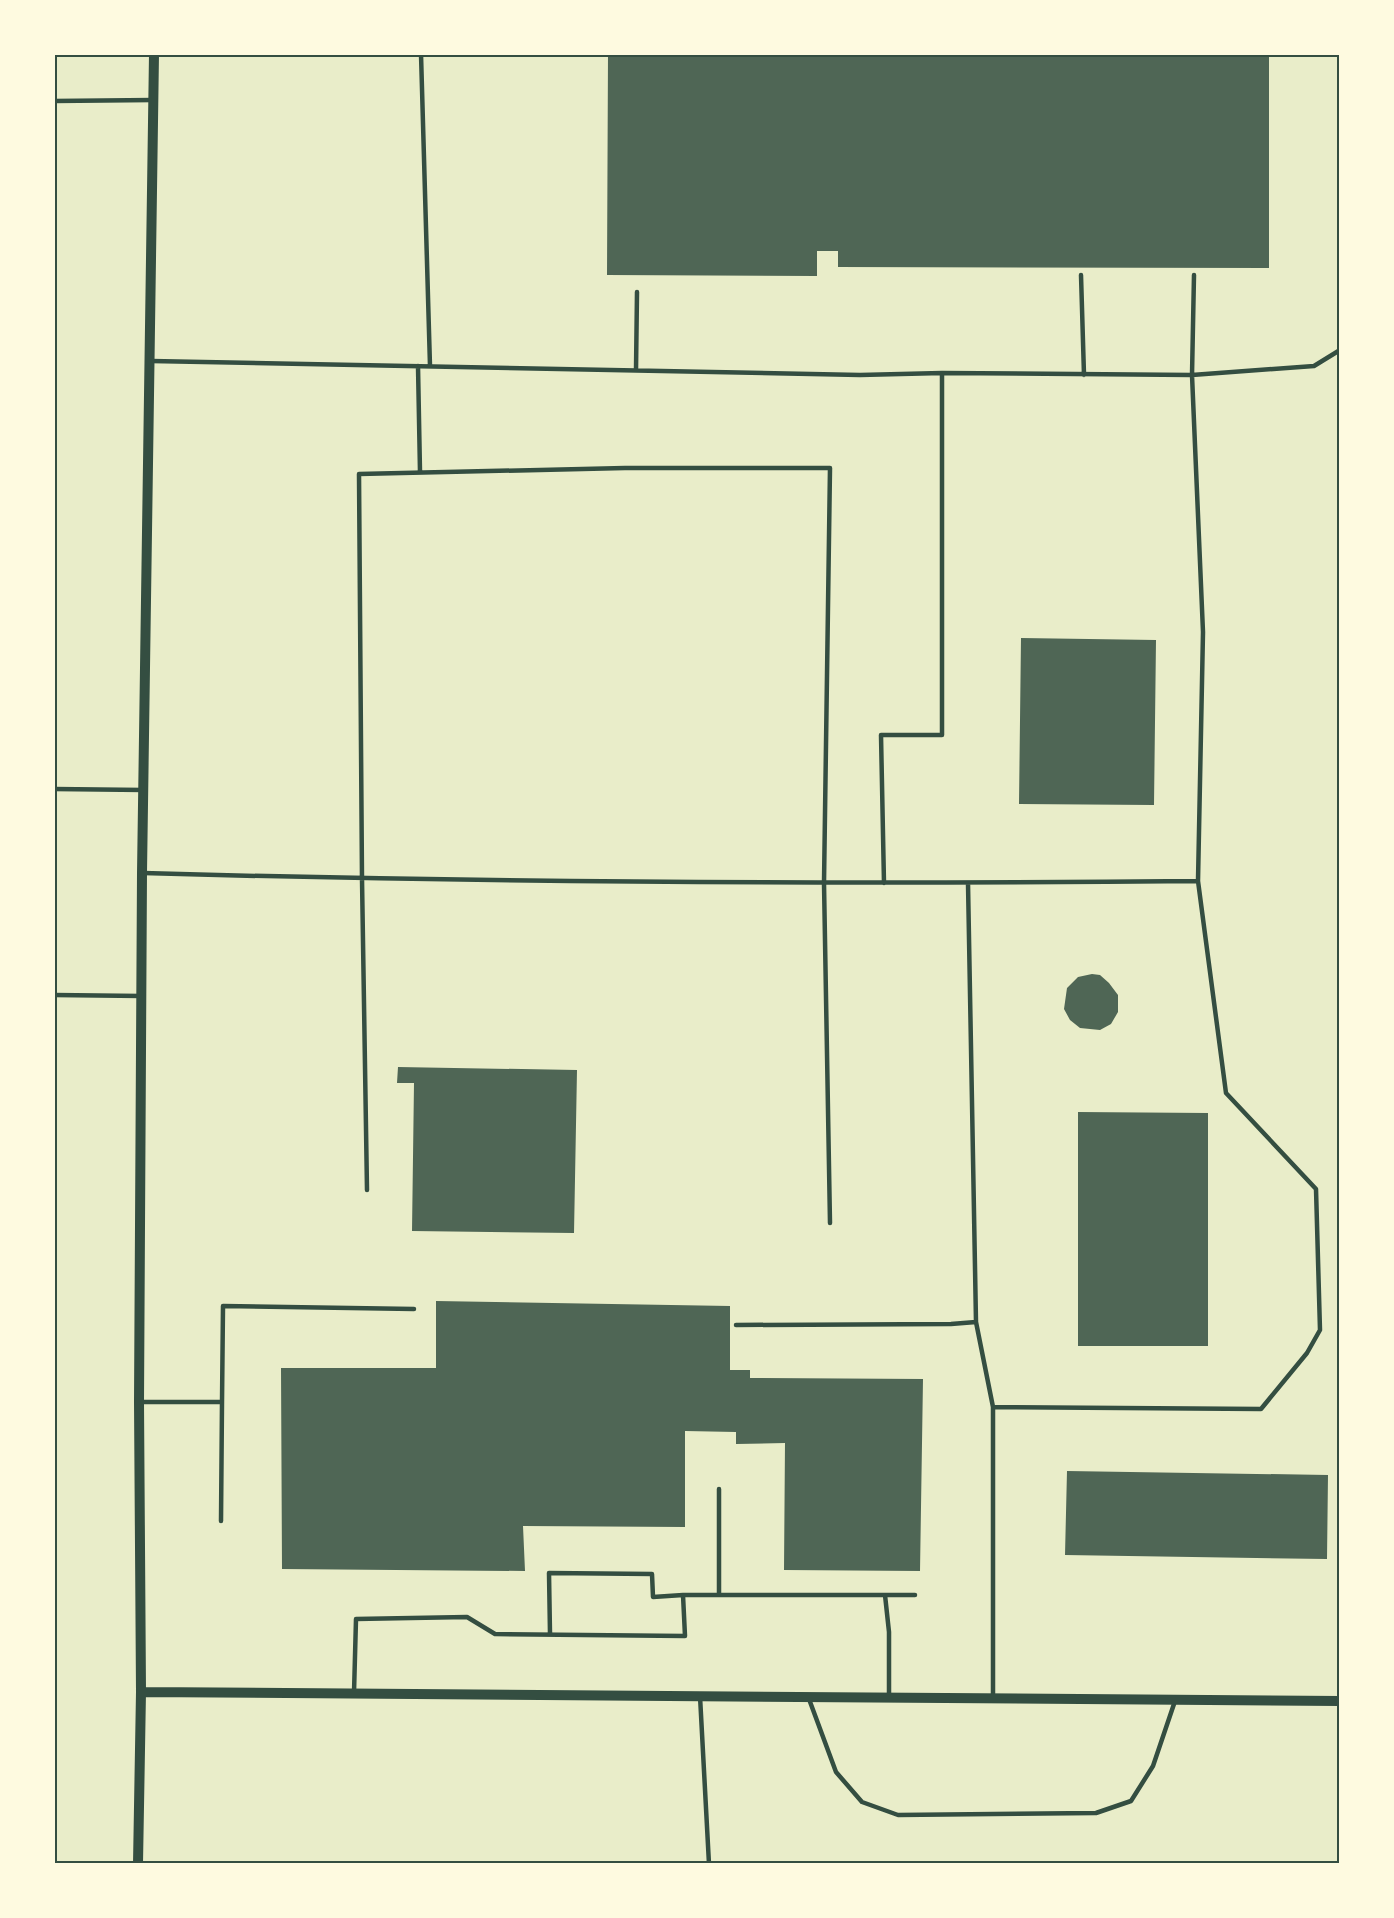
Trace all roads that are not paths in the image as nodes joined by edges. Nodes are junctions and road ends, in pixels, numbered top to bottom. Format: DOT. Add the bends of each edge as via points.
graph roads {
  1 [pos="154,54"];
  2 [pos="421,54"];
  3 [pos="154,100"];
  4 [pos="54,101"];
  5 [pos="1082,275"];
  6 [pos="1194,275"];
  7 [pos="637,292"];
  8 [pos="1340,350"];
  9 [pos="151,361"];
  10 [pos="418,366"];
  11 [pos="430,366"];
  12 [pos="636,370"];
  13 [pos="942,373"];
  14 [pos="1084,375"];
  15 [pos="1192,375"];
  16 [pos="420,472"];
  17 [pos="54,789"];
  18 [pos="144,790"];
  19 [pos="142,873"];
  20 [pos="362,879"];
  21 [pos="1198,881"];
  22 [pos="824,883"];
  23 [pos="884,883"];
  24 [pos="968,883"];
  25 [pos="54,996"];
  26 [pos="142,996"];
  27 [pos="367,1190"];
  28 [pos="830,1222"];
  29 [pos="414,1309"];
  30 [pos="976,1322"];
  31 [pos="736,1325"];
  32 [pos="138,1402"];
  33 [pos="222,1402"];
  34 [pos="993,1407"];
  35 [pos="719,1489"];
  36 [pos="221,1521"];
  37 [pos="683,1595"];
  38 [pos="719,1595"];
  39 [pos="885,1595"];
  40 [pos="915,1595"];
  41 [pos="550,1634"];
  42 [pos="141,1692"];
  43 [pos="354,1693"];
  44 [pos="700,1696"];
  45 [pos="808,1696"];
  46 [pos="889,1697"];
  47 [pos="993,1698"];
  48 [pos="1176,1700"];
  49 [pos="1340,1701"];
  50 [pos="138,1864"];
  51 [pos="709,1864"];
  1 -- 3 [label="street"];
  2 -- 11 [label="lane"];
  3 -- 4 [label="lane"];
  3 -- 9 [label="street"];
  5 -- 14 [label="lane"];
  6 -- 15 [label="lane"];
  7 -- 12 [label="lane"];
  8 -- 15 [label="lane" via="1314,366"];
  9 -- 10 [label="lane"];
  9 -- 18 [label="street"];
  10 -- 11 [label="lane"];
  10 -- 16 [label="lane"];
  11 -- 12 [label="lane"];
  12 -- 13 [label="lane"];
  13 -- 14 [label="lane"];
  13 -- 23 [label="lane" via="942,735 881,735"];
  14 -- 15 [label="lane"];
  15 -- 21 [label="lane" via="1203,632"];
  16 -- 20 [label="lane" via="359,474"];
  16 -- 22 [label="lane" via="830,468"];
  17 -- 18 [label="lane"];
  18 -- 19 [label="street"];
  19 -- 20 [label="lane"];
  19 -- 26 [label="street"];
  20 -- 22 [label="lane"];
  20 -- 27 [label="lane"];
  21 -- 24 [label="lane"];
  21 -- 34 [label="lane" via="1226,1093 1316,1189 1320,1330 1307,1353 1261,1409"];
  22 -- 23 [label="lane"];
  22 -- 28 [label="lane"];
  23 -- 24 [label="lane"];
  24 -- 30 [label="lane"];
  25 -- 26 [label="lane"];
  26 -- 32 [label="street"];
  29 -- 33 [label="lane" via="223,1306"];
  30 -- 31 [label="lane"];
  30 -- 34 [label="lane"];
  32 -- 33 [label="lane"];
  32 -- 42 [label="street"];
  33 -- 36 [label="lane"];
  34 -- 47 [label="lane"];
  35 -- 38 [label="lane"];
  37 -- 38 [label="lane"];
  37 -- 41 [label="lane" via="685,1636"];
  37 -- 41 [label="lane" via="653,1597 652,1574 549,1573"];
  38 -- 39 [label="lane"];
  39 -- 40 [label="lane"];
  39 -- 46 [label="lane"];
  41 -- 43 [label="lane" via="495,1634 467,1617 356,1619"];
  42 -- 43 [label="street"];
  42 -- 50 [label="street"];
  43 -- 44 [label="street"];
  44 -- 45 [label="street"];
  44 -- 51 [label="lane"];
  45 -- 46 [label="street"];
  45 -- 48 [label="lane" via="836,1772 862,1802 898,1815 1096,1813 1131,1801 1153,1767"];
  46 -- 47 [label="street"];
  47 -- 48 [label="street"];
  48 -- 49 [label="street"];
}
